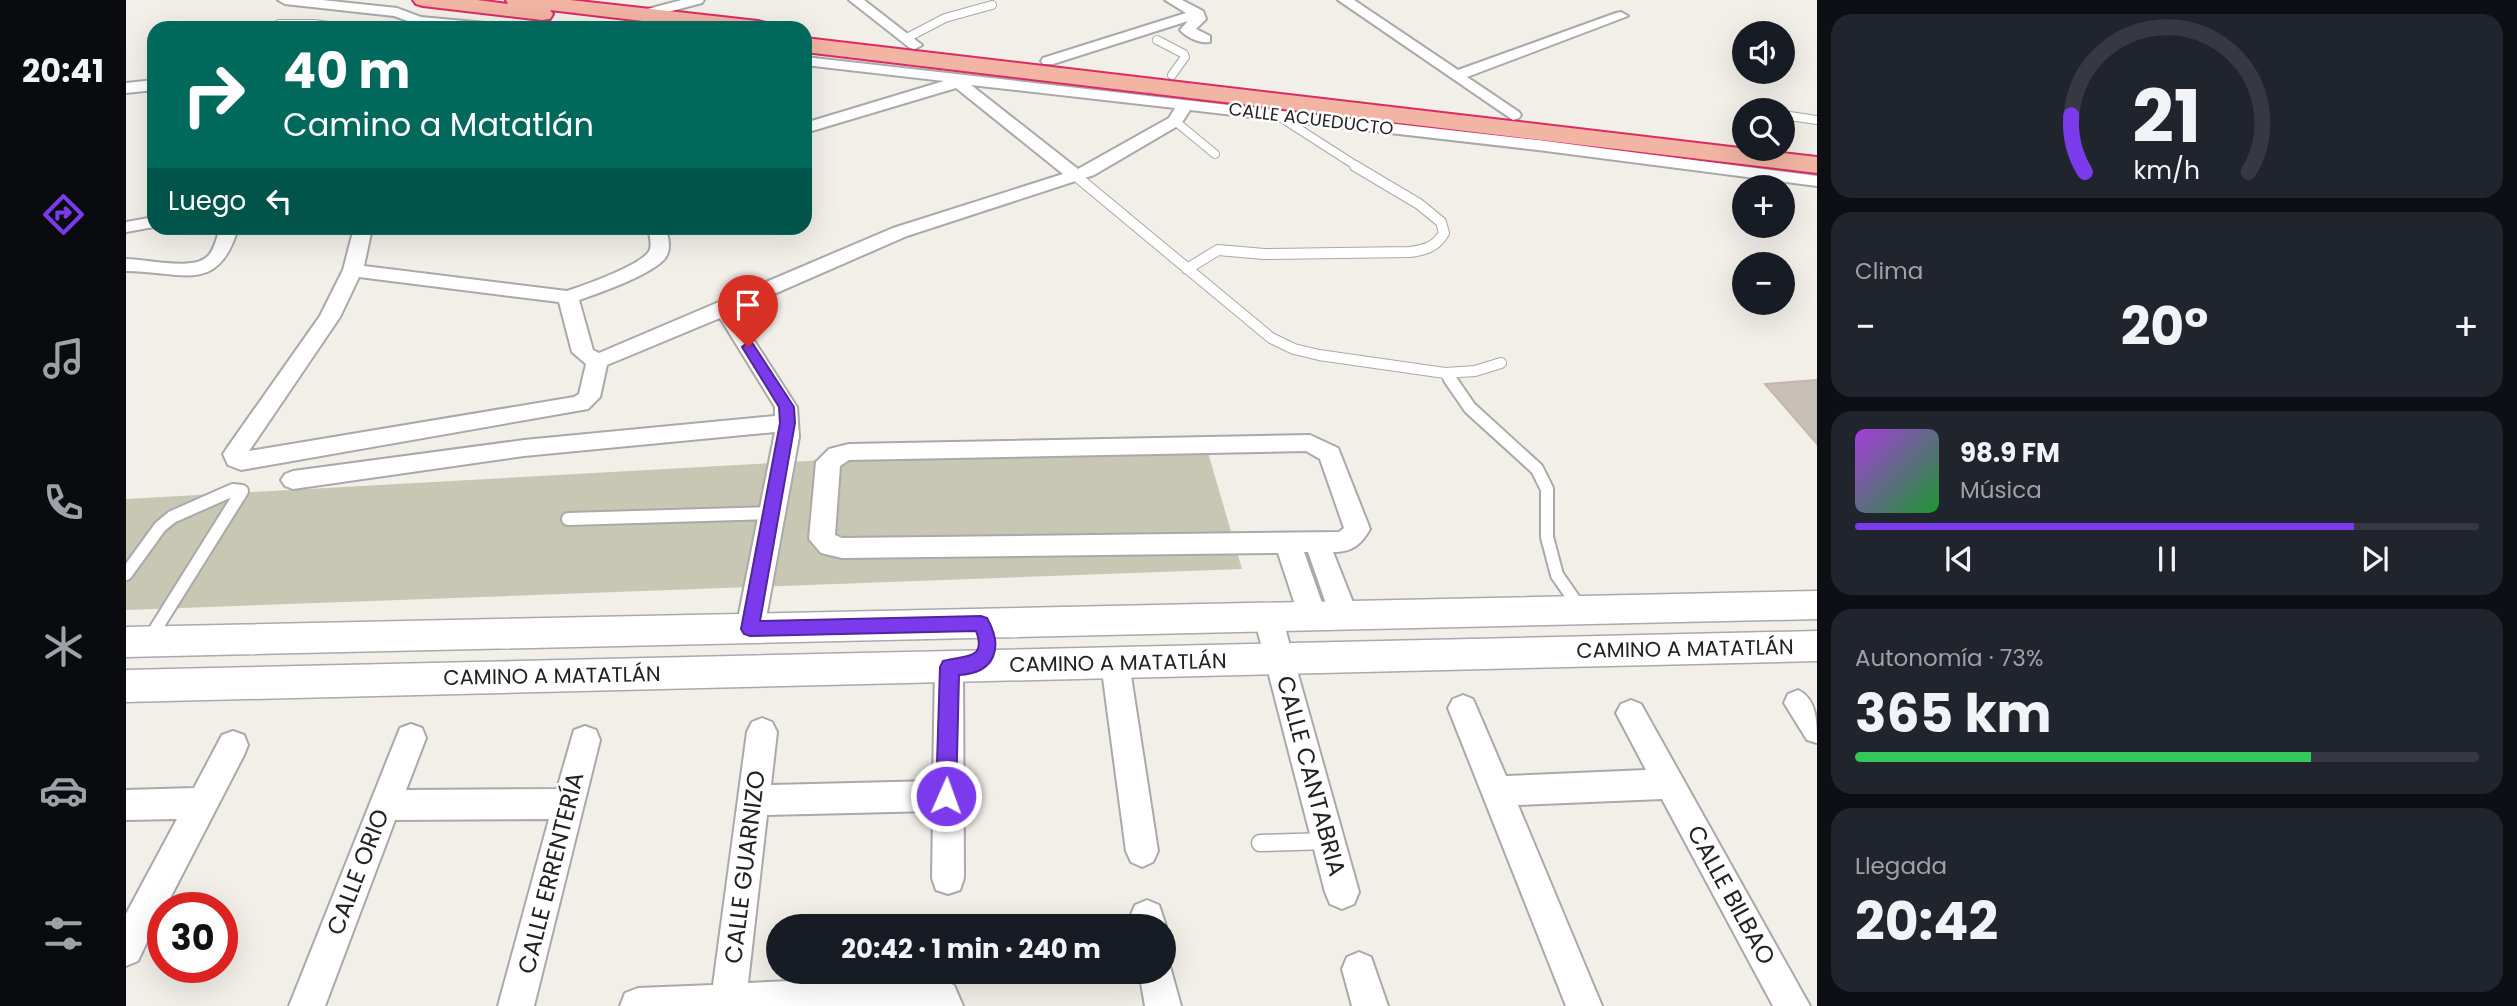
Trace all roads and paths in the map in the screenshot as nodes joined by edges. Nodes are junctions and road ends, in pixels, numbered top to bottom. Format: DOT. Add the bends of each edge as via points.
graph roads {
  1 [pos="285,0"];
  2 [pos="421,0"];
  3 [pos="516,0"];
  4 [pos="697,0"];
  5 [pos="856,0"];
  6 [pos="1172,0"];
  7 [pos="1345,0"];
  8 [pos="582,4"];
  9 [pos="664,4"];
  10 [pos="992,5"];
  11 [pos="397,12"];
  12 [pos="1198,14"];
  13 [pos="1621,16"];
  14 [pos="419,21"];
  15 [pos="640,21"];
  16 [pos="646,21"];
  17 [pos="651,21"];
  18 [pos="812,34"];
  19 [pos="1205,39"];
  20 [pos="1157,40"];
  21 [pos="910,42"];
  22 [pos="812,46"];
  23 [pos="1048,61"];
  24 [pos="812,62"];
  25 [pos="1172,75"];
  26 [pos="1458,75"];
  27 [pos="957,80"];
  28 [pos="147,86"];
  29 [pos="126,88"];
  30 [pos="1185,105"];
  31 [pos="1277,115"];
  32 [pos="1513,115"];
  33 [pos="1795,117"];
  34 [pos="1817,120"];
  35 [pos="1175,121"];
  36 [pos="812,126"];
  37 [pos="1539,139"];
  38 [pos="1732,140"];
  39 [pos="1795,147"];
  40 [pos="1817,149"];
  41 [pos="1215,154"];
  42 [pos="1817,166"];
  43 [pos="1076,176"];
  44 [pos="1817,181"];
  45 [pos="147,223"];
  46 [pos="126,227"];
  47 [pos="226,235"];
  48 [pos="361,235"];
  49 [pos="655,235"];
  50 [pos="126,265"];
  51 [pos="1187,269"];
  52 [pos="353,271"];
  53 [pos="578,294"];
  54 [pos="723,307"];
  55 [pos="597,361"];
  56 [pos="1501,363"];
  57 [pos="1445,373"];
  58 [pos="788,423"];
  59 [pos="293,480"];
  60 [pos="771,513"];
  61 [pos="568,519"];
  62 [pos="1288,543"];
  63 [pos="1317,543"];
  64 [pos="126,574"];
  65 [pos="1817,605"];
  66 [pos="1581,610"];
  67 [pos="1329,616"];
  68 [pos="1268,617"];
  69 [pos="981,623"];
  70 [pos="934,625"];
  71 [pos="750,629"];
  72 [pos="137,642"];
  73 [pos="1817,646"];
  74 [pos="1279,659"];
  75 [pos="1115,663"];
  76 [pos="949,667"];
  77 [pos="126,686"];
  78 [pos="1798,703"];
  79 [pos="1463,708"];
  80 [pos="1631,713"];
  81 [pos="1817,730"];
  82 [pos="762,732"];
  83 [pos="411,737"];
  84 [pos="585,740"];
  85 [pos="233,746"];
  86 [pos="1670,784"];
  87 [pos="1497,791"];
  88 [pos="946,796"];
  89 [pos="753,800"];
  90 [pos="203,803"];
  91 [pos="568,804"];
  92 [pos="126,805"];
  93 [pos="384,805"];
  94 [pos="1328,841"];
  95 [pos="1260,843"];
  96 [pos="1142,851"];
  97 [pos="948,878"];
  98 [pos="1342,892"];
  99 [pos="126,949"];
  100 [pos="1359,969"];
  101 [pos="1159,984"];
  102 [pos="728,1002"];
  103 [pos="943,1002"];
  104 [pos="307,1006"];
  105 [pos="516,1006"];
  106 [pos="638,1006"];
  107 [pos="1163,1006"];
  108 [pos="1370,1006"];
  109 [pos="1584,1006"];
  110 [pos="1792,1006"];
  1 -- 11 [label="street"];
  2 -- 11 [label="street"];
  2 -- 15 [label="highway"];
  3 -- 8 [label="highway"];
  4 -- 9 [label="street"];
  5 -- 21 [label="street"];
  6 -- 12 [label="street"];
  7 -- 26 [label="street"];
  8 -- 16 [label="highway"];
  9 -- 17 [label="street"];
  10 -- 21 [label="lane" via="945,19"];
  11 -- 14 [label="street"];
  12 -- 19 [label="street" via="1199,19 1187,30"];
  12 -- 23 [label="street"];
  13 -- 26 [label="street"];
  18 -- 21 [label="highway"];
  20 -- 25 [label="lane" via="1184,54"];
  21 -- 23 [label="highway"];
  22 -- 37 [label="highway"];
  23 -- 25 [label="highway"];
  24 -- 27 [label="street, CALLE ACUEDUCTO"];
  25 -- 32 [label="highway"];
  26 -- 32 [label="street"];
  27 -- 30 [label="street, CALLE ACUEDUCTO"];
  27 -- 36 [label="street"];
  27 -- 43 [label="street"];
  28 -- 29 [label="street"];
  30 -- 31 [label="street, CALLE ACUEDUCTO"];
  30 -- 35 [label="street"];
  31 -- 37 [label="street, CALLE ACUEDUCTO"];
  31 -- 51 [label="lane" via="1426,210 1441,222 1441,241 1430,249 1410,252 1264,254 1218,250"];
  32 -- 38 [label="highway"];
  33 -- 34 [label="lane"];
  35 -- 41 [label="lane"];
  35 -- 43 [label="street"];
  37 -- 42 [label="highway"];
  37 -- 44 [label="street, CALLE ACUEDUCTO"];
  39 -- 40 [label="highway"];
  43 -- 51 [label="lane"];
  43 -- 54 [label="street" via="900,232"];
  45 -- 46 [label="street"];
  47 -- 50 [label="street" via="219,256 208,266 189,270"];
  48 -- 52 [label="street"];
  49 -- 53 [label="street" via="658,254 652,261"];
  51 -- 57 [label="lane" via="1271,338 1294,349"];
  52 -- 53 [label="street"];
  52 -- 55 [label="street" via="330,317 235,454 236,459 580,404 589,397"];
  53 -- 55 [label="street" via="583,352"];
  54 -- 55 [label="street"];
  54 -- 58 [label="street" via="786,407"];
  56 -- 57 [label="lane"];
  57 -- 66 [label="lane" via="1469,408 1536,469 1547,489 1547,537 1557,575"];
  58 -- 59 [label="street" via="524,448"];
  58 -- 60 [label="street"];
  60 -- 61 [label="lane"];
  60 -- 71 [label="street"];
  62 -- 63 [label="street"];
  62 -- 63 [label="street" via="830,547 822,540 828,462 849,452 1310,443 1331,454 1357,529 1342,542"];
  62 -- 67 [label="street"];
  63 -- 67 [label="street"];
  64 -- 72 [label="lane" via="150,537 172,517 228,492 242,491"];
  65 -- 66 [label="street, CAMINO A MATATLÁN"];
  66 -- 67 [label="street, CAMINO A MATATLÁN"];
  67 -- 68 [label="street, CAMINO A MATATLÁN"];
  68 -- 69 [label="street, CAMINO A MATATLÁN"];
  68 -- 74 [label="street, CALLE CANTABRIA"];
  69 -- 70 [label="street, CAMINO A MATATLÁN"];
  69 -- 76 [label="street" via="987,646 983,657"];
  70 -- 71 [label="street, CAMINO A MATATLÁN"];
  70 -- 76 [label="street" via="915,638 915,659"];
  71 -- 72 [label="street, CAMINO A MATATLÁN"];
  73 -- 74 [label="street, CAMINO A MATATLÁN"];
  74 -- 75 [label="street, CAMINO A MATATLÁN"];
  74 -- 94 [label="street, CALLE CANTABRIA"];
  75 -- 76 [label="street, CAMINO A MATATLÁN"];
  75 -- 96 [label="street"];
  76 -- 77 [label="street, CAMINO A MATATLÁN"];
  76 -- 88 [label="street"];
  78 -- 81 [label="street"];
  79 -- 87 [label="street"];
  80 -- 86 [label="street, CALLE BILBAO"];
  82 -- 89 [label="street, CALLE GUARNIZO"];
  83 -- 93 [label="street, CALLE ORIO"];
  84 -- 91 [label="street, CALLE ERRENTERÍA"];
  85 -- 90 [label="street"];
  86 -- 87 [label="street"];
  86 -- 110 [label="street, CALLE BILBAO"];
  87 -- 109 [label="street"];
  88 -- 89 [label="street"];
  88 -- 97 [label="street"];
  89 -- 102 [label="street, CALLE GUARNIZO"];
  90 -- 92 [label="street"];
  90 -- 99 [label="street"];
  91 -- 93 [label="street"];
  91 -- 105 [label="street, CALLE ERRENTERÍA"];
  93 -- 104 [label="street, CALLE ORIO"];
  94 -- 95 [label="lane"];
  94 -- 98 [label="street, CALLE CANTABRIA"];
  100 -- 108 [label="street"];
  101 -- 107 [label="street"];
  102 -- 103 [label="street" via="922,993"];
  102 -- 106 [label="street"];
}
